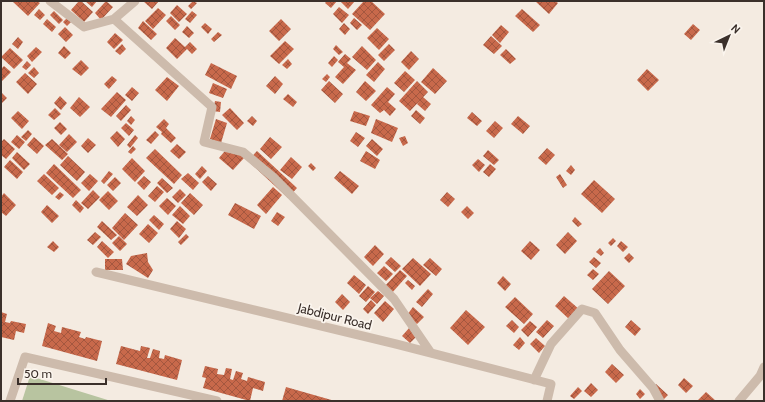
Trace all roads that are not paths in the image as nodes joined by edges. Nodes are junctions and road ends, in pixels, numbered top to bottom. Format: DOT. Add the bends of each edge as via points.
graph roads {
  1 [pos="50,1"];
  2 [pos="135,1"];
  3 [pos="114,19"];
  4 [pos="96,272"];
  5 [pos="431,353"];
  6 [pos="764,367"];
  7 [pos="534,380"];
  8 [pos="10,401"];
  9 [pos="217,401"];
  10 [pos="547,401"];
  11 [pos="660,401"];
  12 [pos="739,401"];
  1 -- 3 [label="street" via="84,27"];
  2 -- 3 [label="street"];
  3 -- 5 [label="street" via="212,108 204,142 243,152 273,177 394,300"];
  4 -- 5 [label="street, Jabdipur Road"];
  5 -- 7 [label="street, Jabdipur Road"];
  6 -- 12 [label="street" via="760,376"];
  7 -- 10 [label="street, Jabdipur Road" via="551,384"];
  7 -- 11 [label="street" via="551,344 582,309 595,313 620,350 653,388"];
  8 -- 9 [label="street" via="24,357"];
}
